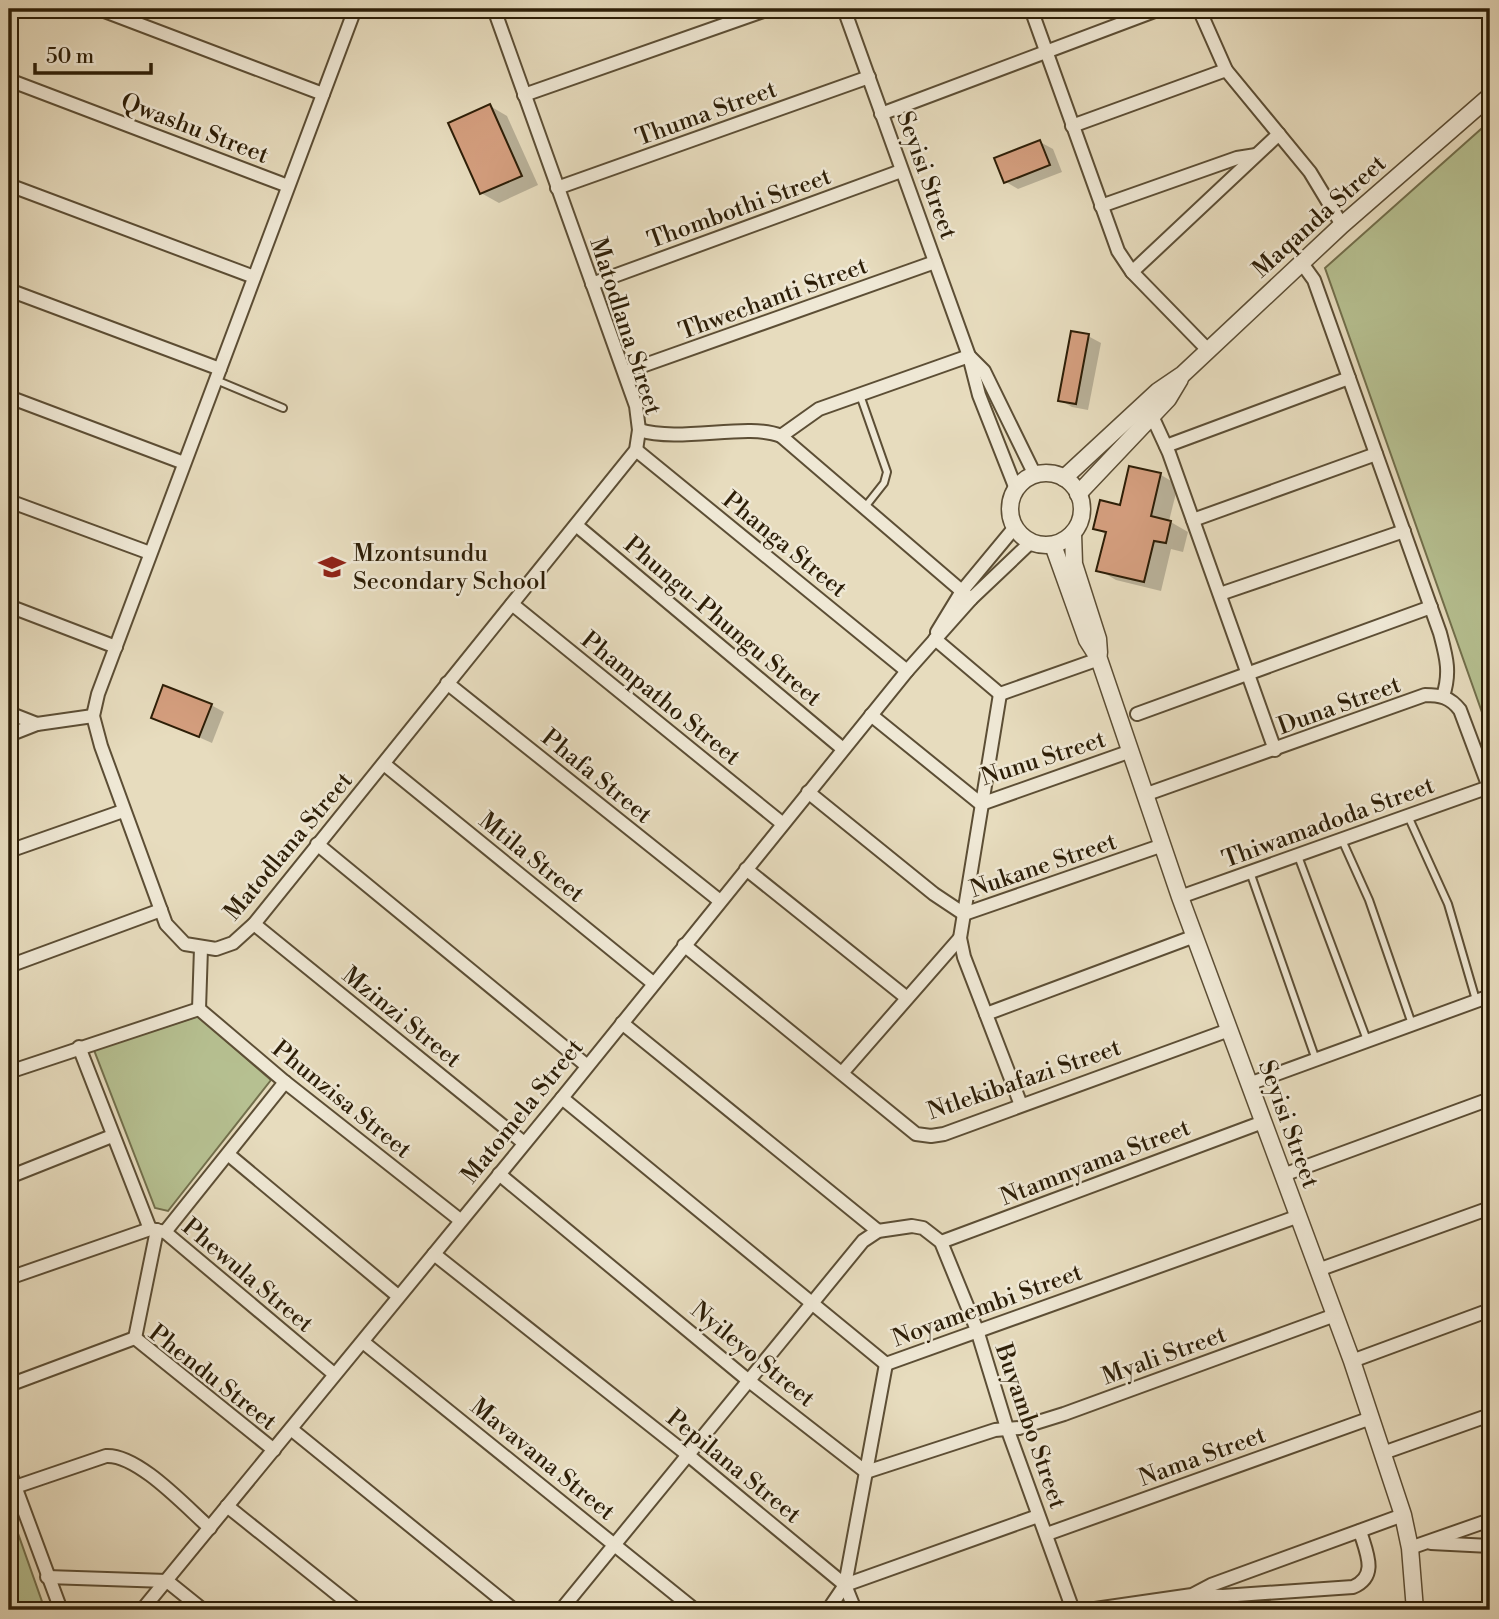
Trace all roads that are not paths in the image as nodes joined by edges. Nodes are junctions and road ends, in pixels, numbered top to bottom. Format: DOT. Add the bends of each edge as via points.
graph roads {
  1 [pos="99,9"];
  2 [pos="355,9"];
  3 [pos="494,9"];
  4 [pos="769,9"];
  5 [pos="844,9"];
  6 [pos="1031,9"];
  7 [pos="1160,9"];
  8 [pos="1199,9"];
  9 [pos="1046,52"];
  10 [pos="1226,70"];
  11 [pos="869,77"];
  12 [pos="9,80"];
  13 [pos="323,94"];
  14 [pos="524,96"];
  15 [pos="1490,96"];
  16 [pos="881,114"];
  17 [pos="1072,126"];
  18 [pos="1279,134"];
  19 [pos="1257,155"];
  20 [pos="901,171"];
  21 [pos="9,186"];
  22 [pos="288,186"];
  23 [pos="557,188"];
  24 [pos="1101,206"];
  25 [pos="1342,225"];
  26 [pos="935,262"];
  27 [pos="1301,262"];
  28 [pos="1132,272"];
  29 [pos="254,277"];
  30 [pos="592,284"];
  31 [pos="9,289"];
  32 [pos="1208,350"];
  33 [pos="969,356"];
  34 [pos="625,373"];
  35 [pos="1183,374"];
  36 [pos="218,375"];
  37 [pos="1349,378"];
  38 [pos="860,395"];
  39 [pos="9,397"];
  40 [pos="283,408"];
  41 [pos="1152,416"];
  42 [pos="639,430"];
  43 [pos="781,436"];
  44 [pos="1166,446"];
  45 [pos="636,450"];
  46 [pos="1376,454"];
  47 [pos="184,463"];
  48 [pos="1035,475"];
  49 [pos="1064,478"];
  50 [pos="1016,489"];
  51 [pos="1078,494"];
  52 [pos="9,501"];
  53 [pos="865,507"];
  54 [pos="1193,520"];
  55 [pos="576,525"];
  56 [pos="1014,527"];
  57 [pos="1404,531"];
  58 [pos="1073,533"];
  59 [pos="1031,542"];
  60 [pos="1054,545"];
  61 [pos="150,554"];
  62 [pos="1220,594"];
  63 [pos="967,595"];
  64 [pos="512,604"];
  65 [pos="9,606"];
  66 [pos="1431,607"];
  67 [pos="935,639"];
  68 [pos="116,647"];
  69 [pos="1099,659"];
  70 [pos="906,671"];
  71 [pos="1248,673"];
  72 [pos="447,683"];
  73 [pos="1000,694"];
  74 [pos="1443,696"];
  75 [pos="9,713"];
  76 [pos="1137,714"];
  77 [pos="872,715"];
  78 [pos="93,716"];
  79 [pos="37,724"];
  80 [pos="9,734"];
  81 [pos="843,749"];
  82 [pos="1275,750"];
  83 [pos="1131,751"];
  84 [pos="384,764"];
  85 [pos="1490,788"];
  86 [pos="808,792"];
  87 [pos="1147,793"];
  88 [pos="981,804"];
  89 [pos="123,811"];
  90 [pos="1408,817"];
  91 [pos="783,824"];
  92 [pos="1342,840"];
  93 [pos="317,844"];
  94 [pos="1163,845"];
  95 [pos="9,851"];
  96 [pos="1298,856"];
  97 [pos="746,869"];
  98 [pos="1250,872"];
  99 [pos="1180,897"];
  100 [pos="720,901"];
  101 [pos="160,910"];
  102 [pos="964,914"];
  103 [pos="254,924"];
  104 [pos="1195,936"];
  105 [pos="960,938"];
  106 [pos="684,945"];
  107 [pos="201,948"];
  108 [pos="9,966"];
  109 [pos="653,983"];
  110 [pos="1490,996"];
  111 [pos="907,998"];
  112 [pos="1476,1000"];
  113 [pos="199,1009"];
  114 [pos="986,1014"];
  115 [pos="622,1023"];
  116 [pos="1412,1024"];
  117 [pos="1229,1030"];
  118 [pos="1367,1040"];
  119 [pos="79,1047"];
  120 [pos="1315,1057"];
  121 [pos="586,1065"];
  122 [pos="9,1072"];
  123 [pos="842,1073"];
  124 [pos="285,1082"];
  125 [pos="1250,1084"];
  126 [pos="562,1098"];
  127 [pos="1490,1099"];
  128 [pos="1021,1105"];
  129 [pos="1263,1122"];
  130 [pos="112,1136"];
  131 [pos="524,1143"];
  132 [pos="229,1155"];
  133 [pos="499,1174"];
  134 [pos="1283,1175"];
  135 [pos="9,1177"];
  136 [pos="1490,1208"];
  137 [pos="1298,1216"];
  138 [pos="460,1220"];
  139 [pos="157,1230"];
  140 [pos="878,1231"];
  141 [pos="942,1242"];
  142 [pos="434,1254"];
  143 [pos="1318,1270"];
  144 [pos="9,1279"];
  145 [pos="398,1296"];
  146 [pos="812,1304"];
  147 [pos="1490,1310"];
  148 [pos="1335,1315"];
  149 [pos="977,1330"];
  150 [pos="135,1338"];
  151 [pos="363,1342"];
  152 [pos="1352,1361"];
  153 [pos="886,1364"];
  154 [pos="334,1374"];
  155 [pos="749,1381"];
  156 [pos="9,1385"];
  157 [pos="1490,1415"];
  158 [pos="1371,1419"];
  159 [pos="1007,1428"];
  160 [pos="291,1429"];
  161 [pos="274,1450"];
  162 [pos="1382,1453"];
  163 [pos="688,1455"];
  164 [pos="9,1470"];
  165 [pos="866,1472"];
  166 [pos="15,1487"];
  167 [pos="228,1506"];
  168 [pos="1403,1515"];
  169 [pos="1038,1516"];
  170 [pos="1490,1520"];
  171 [pos="210,1528"];
  172 [pos="1360,1531"];
  173 [pos="1047,1534"];
  174 [pos="1427,1542"];
  175 [pos="615,1543"];
  176 [pos="1490,1546"];
  177 [pos="1410,1548"];
  178 [pos="47,1577"];
  179 [pos="167,1581"];
  180 [pos="845,1585"];
  181 [pos="1192,1595"];
  182 [pos="679,1605"];
  183 [pos="61,1610"];
  184 [pos="142,1610"];
  185 [pos="203,1610"];
  186 [pos="356,1610"];
  187 [pos="514,1610"];
  188 [pos="561,1610"];
  189 [pos="695,1610"];
  190 [pos="828,1610"];
  191 [pos="855,1610"];
  192 [pos="1073,1610"];
  193 [pos="1088,1610"];
  194 [pos="1415,1610"];
  1 -- 13 [label="street"];
  2 -- 13 [label="street"];
  3 -- 14 [label="street, Matodlana Street"];
  4 -- 14 [label="street"];
  5 -- 11 [label="street, Seyisi Street"];
  6 -- 9 [label="street"];
  7 -- 9 [label="street"];
  8 -- 10 [label="street"];
  9 -- 16 [label="street"];
  9 -- 17 [label="street"];
  10 -- 17 [label="street"];
  10 -- 18 [label="street"];
  11 -- 16 [label="street, Seyisi Street"];
  11 -- 23 [label="street, Thuma Street"];
  12 -- 22 [label="street, Qwashu Street"];
  13 -- 22 [label="street"];
  14 -- 23 [label="street, Matodlana Street"];
  15 -- 25 [label="street, Maqanda Street"];
  16 -- 20 [label="street, Seyisi Street"];
  17 -- 24 [label="street"];
  18 -- 19 [label="street"];
  18 -- 25 [label="street" via="1310,172"];
  19 -- 24 [label="street"];
  19 -- 28 [label="street"];
  20 -- 26 [label="street, Seyisi Street"];
  20 -- 30 [label="street, Thombothi Street"];
  21 -- 29 [label="street"];
  22 -- 29 [label="street"];
  23 -- 30 [label="street, Matodlana Street"];
  24 -- 28 [label="street" via="1118,251"];
  25 -- 27 [label="street, Maqanda Street"];
  26 -- 33 [label="street, Seyisi Street"];
  26 -- 34 [label="street, Thwechanti Street"];
  27 -- 32 [label="street, Maqanda Street"];
  27 -- 37 [label="street" via="1314,280"];
  28 -- 32 [label="street"];
  29 -- 36 [label="street"];
  30 -- 34 [label="street, Matodlana Street"];
  31 -- 36 [label="street"];
  32 -- 35 [label="street, Maqanda Street"];
  33 -- 38 [label="street"];
  33 -- 48 [label="street, Seyisi Street" via="984,371"];
  33 -- 50 [label="street, Seyisi Street" via="979,395"];
  34 -- 42 [label="street, Matodlana Street"];
  35 -- 41 [label="street, Maqanda Street"];
  35 -- 49 [label="street, Maqanda Street" via="1158,391"];
  36 -- 40 [label="lane"];
  36 -- 47 [label="street"];
  37 -- 44 [label="street"];
  37 -- 46 [label="street"];
  38 -- 43 [label="street" via="809,414"];
  38 -- 53 [label="lane" via="887,472"];
  39 -- 47 [label="street"];
  41 -- 44 [label="street"];
  41 -- 51 [label="street, Maqanda Street"];
  42 -- 43 [label="street" via="662,435 764,432"];
  42 -- 45 [label="street, Matodlana Street"];
  43 -- 53 [label="street"];
  44 -- 54 [label="street"];
  45 -- 55 [label="street, Matodlana Street"];
  45 -- 70 [label="street, Phanga Street"];
  46 -- 54 [label="street"];
  46 -- 57 [label="street"];
  47 -- 61 [label="street"];
  48 -- 49 [label="street"];
  48 -- 50 [label="street"];
  49 -- 51 [label="street"];
  50 -- 56 [label="street" via="1010,504"];
  51 -- 58 [label="street" via="1082,514"];
  52 -- 61 [label="street"];
  53 -- 63 [label="street"];
  54 -- 62 [label="street"];
  55 -- 64 [label="street, Matodlana Street"];
  55 -- 81 [label="street, Phungu-Phungu Street"];
  56 -- 59 [label="street"];
  56 -- 63 [label="street, Matomela Street"];
  57 -- 62 [label="street"];
  57 -- 66 [label="street"];
  58 -- 60 [label="street"];
  58 -- 69 [label="street, Seyisi Street" via="1074,564 1098,639"];
  59 -- 60 [label="street"];
  59 -- 63 [label="street, Matomela Street"];
  60 -- 69 [label="street, Seyisi Street" via="1087,640"];
  61 -- 68 [label="street"];
  62 -- 71 [label="street"];
  63 -- 67 [label="street, Matomela Street" via="939,626"];
  64 -- 72 [label="street, Matodlana Street"];
  64 -- 91 [label="street, Phampatho Street"];
  65 -- 68 [label="street"];
  66 -- 71 [label="street"];
  66 -- 74 [label="street" via="1449,665"];
  67 -- 70 [label="street, Matomela Street"];
  67 -- 73 [label="street"];
  68 -- 78 [label="street"];
  69 -- 73 [label="street"];
  69 -- 83 [label="street, Seyisi Street"];
  70 -- 77 [label="street, Matomela Street"];
  71 -- 76 [label="street"];
  71 -- 82 [label="street"];
  72 -- 84 [label="street, Matodlana Street"];
  72 -- 100 [label="street, Phafa Street"];
  73 -- 88 [label="street"];
  74 -- 82 [label="street, Duna Street" via="1425,695"];
  74 -- 85 [label="street" via="1455,704 1468,725"];
  75 -- 79 [label="street"];
  77 -- 81 [label="street, Matomela Street"];
  77 -- 88 [label="street, Nunu Street"];
  78 -- 79 [label="street"];
  78 -- 89 [label="street"];
  79 -- 80 [label="street"];
  81 -- 86 [label="street, Matomela Street"];
  82 -- 87 [label="street, Duna Street"];
  83 -- 87 [label="street, Seyisi Street"];
  83 -- 88 [label="street, Nunu Street"];
  84 -- 93 [label="street, Matodlana Street"];
  84 -- 109 [label="street, Mtila Street"];
  85 -- 90 [label="street, Thiwamadoda Street"];
  86 -- 91 [label="street, Matomela Street"];
  86 -- 102 [label="street, Nukane Street"];
  87 -- 94 [label="street, Seyisi Street"];
  88 -- 102 [label="street"];
  89 -- 95 [label="street"];
  89 -- 101 [label="street"];
  90 -- 92 [label="street, Thiwamadoda Street"];
  90 -- 112 [label="lane" via="1448,904"];
  91 -- 97 [label="street, Matomela Street"];
  92 -- 96 [label="street, Thiwamadoda Street"];
  92 -- 116 [label="lane" via="1372,909"];
  93 -- 103 [label="street, Matodlana Street"];
  93 -- 121 [label="street"];
  94 -- 99 [label="street, Seyisi Street"];
  94 -- 102 [label="street, Nukane Street"];
  96 -- 98 [label="street, Thiwamadoda Street"];
  96 -- 118 [label="lane"];
  97 -- 100 [label="street, Matomela Street"];
  97 -- 111 [label="street"];
  98 -- 99 [label="street, Thiwamadoda Street"];
  98 -- 120 [label="lane"];
  99 -- 104 [label="street, Seyisi Street"];
  100 -- 106 [label="street, Matomela Street"];
  101 -- 107 [label="street" via="179,940"];
  101 -- 108 [label="street"];
  102 -- 105 [label="street"];
  103 -- 107 [label="street, Matodlana Street" via="225,947"];
  103 -- 131 [label="street, Mzinzi Street"];
  104 -- 114 [label="street"];
  104 -- 117 [label="street, Seyisi Street"];
  105 -- 111 [label="street"];
  105 -- 114 [label="street"];
  106 -- 109 [label="street, Matomela Street"];
  106 -- 123 [label="street, Ntlekibafazi Street"];
  107 -- 113 [label="street"];
  109 -- 115 [label="street, Matomela Street"];
  110 -- 112 [label="street"];
  111 -- 123 [label="street"];
  112 -- 116 [label="street"];
  113 -- 119 [label="street"];
  113 -- 124 [label="street, Phunzisa Street"];
  114 -- 128 [label="street"];
  115 -- 121 [label="street, Matomela Street"];
  115 -- 140 [label="street"];
  116 -- 118 [label="street"];
  117 -- 125 [label="street, Seyisi Street"];
  117 -- 128 [label="street, Ntlekibafazi Street"];
  118 -- 120 [label="street"];
  119 -- 122 [label="street"];
  119 -- 130 [label="street"];
  120 -- 125 [label="street"];
  121 -- 126 [label="street, Matomela Street"];
  123 -- 128 [label="street, Ntlekibafazi Street" via="916,1134 944,1134"];
  124 -- 132 [label="street"];
  124 -- 138 [label="street, Phunzisa Street"];
  125 -- 129 [label="street, Seyisi Street"];
  126 -- 131 [label="street, Matomela Street"];
  126 -- 146 [label="street, Noyamembi Street"];
  127 -- 134 [label="street"];
  129 -- 134 [label="street, Seyisi Street"];
  129 -- 141 [label="street, Ntamnyama Street"];
  130 -- 135 [label="street"];
  130 -- 139 [label="street"];
  131 -- 133 [label="street, Matomela Street"];
  132 -- 139 [label="street"];
  132 -- 145 [label="street"];
  133 -- 138 [label="street, Matomela Street"];
  133 -- 155 [label="street, Nyileyo Street"];
  134 -- 137 [label="street, Seyisi Street"];
  136 -- 143 [label="street"];
  137 -- 143 [label="street, Seyisi Street"];
  137 -- 149 [label="street, Noyamembi Street"];
  138 -- 142 [label="street, Matomela Street"];
  139 -- 144 [label="street, Phewula Street"];
  139 -- 150 [label="street"];
  139 -- 154 [label="street, Phewula Street"];
  140 -- 141 [label="street" via="912,1226"];
  140 -- 146 [label="street" via="863,1241"];
  141 -- 149 [label="street, Buyambo Street"];
  142 -- 145 [label="street, Matomela Street"];
  142 -- 163 [label="street, Pepilana Street"];
  143 -- 148 [label="street, Seyisi Street"];
  145 -- 151 [label="street, Matomela Street"];
  146 -- 153 [label="street, Noyamembi Street"];
  146 -- 155 [label="street"];
  147 -- 152 [label="street"];
  148 -- 152 [label="street, Seyisi Street"];
  148 -- 159 [label="street, Myali Street" via="1064,1414"];
  149 -- 153 [label="street, Noyamembi Street"];
  149 -- 159 [label="street, Buyambo Street"];
  150 -- 156 [label="street, Phendu Street"];
  150 -- 161 [label="street, Phendu Street"];
  151 -- 154 [label="street, Matomela Street"];
  151 -- 175 [label="street, Mavavana Street"];
  152 -- 158 [label="street, Seyisi Street"];
  153 -- 165 [label="street"];
  154 -- 160 [label="street, Matomela Street"];
  155 -- 163 [label="street"];
  155 -- 165 [label="street, Nyileyo Street"];
  157 -- 162 [label="street"];
  158 -- 162 [label="street, Seyisi Street"];
  158 -- 173 [label="street, Nama Street"];
  159 -- 165 [label="street"];
  159 -- 169 [label="street, Buyambo Street"];
  160 -- 161 [label="street, Matomela Street"];
  160 -- 187 [label="street"];
  161 -- 167 [label="street, Matomela Street"];
  162 -- 168 [label="street, Seyisi Street"];
  163 -- 175 [label="street"];
  163 -- 180 [label="street, Pepilana Street"];
  164 -- 166 [label="street"];
  165 -- 180 [label="street"];
  166 -- 171 [label="street" via="118,1455"];
  166 -- 178 [label="street"];
  167 -- 171 [label="street, Matomela Street"];
  167 -- 186 [label="street"];
  168 -- 172 [label="street"];
  168 -- 177 [label="street, Seyisi Street"];
  169 -- 173 [label="street, Buyambo Street"];
  169 -- 180 [label="street"];
  170 -- 174 [label="street"];
  171 -- 179 [label="street, Matomela Street"];
  172 -- 181 [label="street"];
  172 -- 181 [label="street" via="1369,1570 1353,1587"];
  173 -- 192 [label="street, Buyambo Street"];
  174 -- 176 [label="street"];
  174 -- 177 [label="street"];
  175 -- 182 [label="street, Mavavana Street"];
  175 -- 188 [label="street"];
  177 -- 194 [label="street, Seyisi Street"];
  178 -- 179 [label="street"];
  178 -- 183 [label="street"];
  179 -- 184 [label="street, Matomela Street"];
  179 -- 185 [label="street"];
  180 -- 190 [label="street"];
  180 -- 191 [label="street"];
  181 -- 193 [label="street"];
  182 -- 189 [label="street, Mavavana Street"];
}
